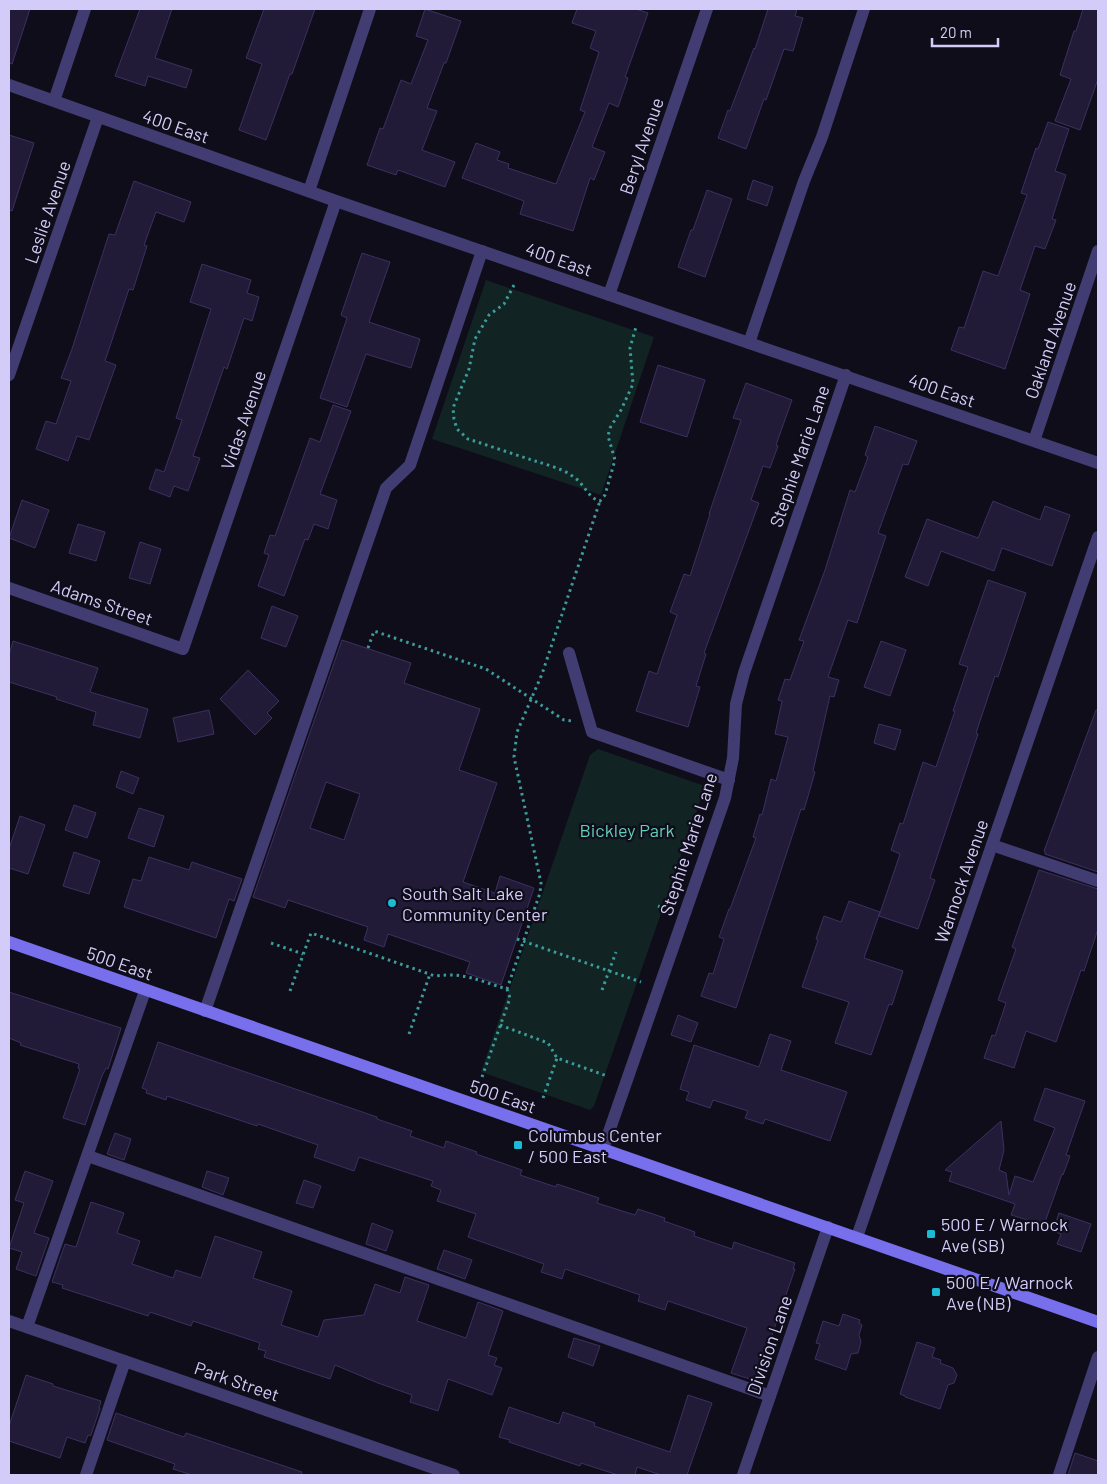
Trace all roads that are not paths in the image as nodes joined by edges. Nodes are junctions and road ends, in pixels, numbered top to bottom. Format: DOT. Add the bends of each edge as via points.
graph roads {
  1 [pos="85,9"];
  2 [pos="370,9"];
  3 [pos="707,9"];
  4 [pos="864,9"];
  5 [pos="9,85"];
  6 [pos="54,100"];
  7 [pos="98,117"];
  8 [pos="308,191"];
  9 [pos="336,201"];
  10 [pos="482,251"];
  11 [pos="1098,251"];
  12 [pos="609,295"];
  13 [pos="749,343"];
  14 [pos="9,375"];
  15 [pos="846,375"];
  16 [pos="1034,441"];
  17 [pos="1098,463"];
  18 [pos="1098,536"];
  19 [pos="9,588"];
  20 [pos="184,650"];
  21 [pos="569,654"];
  22 [pos="729,780"];
  23 [pos="992,845"];
  24 [pos="1098,882"];
  25 [pos="9,942"];
  26 [pos="146,990"];
  27 [pos="205,1011"];
  28 [pos="603,1149"];
  29 [pos="88,1156"];
  30 [pos="828,1227"];
  31 [pos="857,1237"];
  32 [pos="9,1321"];
  33 [pos="1098,1322"];
  34 [pos="27,1327"];
  35 [pos="1098,1357"];
  36 [pos="125,1361"];
  37 [pos="770,1396"];
  38 [pos="86,1475"];
  39 [pos="454,1475"];
  40 [pos="743,1475"];
  41 [pos="1059,1475"];
  1 -- 6 [label="street"];
  2 -- 8 [label="street"];
  3 -- 12 [label="street, Beryl Avenue"];
  4 -- 13 [label="street"];
  5 -- 6 [label="street, 400 East"];
  6 -- 7 [label="street, 400 East"];
  7 -- 8 [label="street, 400 East"];
  7 -- 14 [label="street, Leslie Avenue"];
  8 -- 9 [label="street, 400 East"];
  9 -- 10 [label="street, 400 East"];
  9 -- 20 [label="street, Vidas Avenue"];
  10 -- 12 [label="street, 400 East"];
  10 -- 27 [label="street" via="410,465 386,488"];
  11 -- 16 [label="street, Oakland Avenue"];
  12 -- 13 [label="street, 400 East"];
  13 -- 15 [label="street, 400 East"];
  15 -- 16 [label="street, 400 East"];
  15 -- 22 [label="street, Stephie Marie Lane" via="744,673 736,704"];
  16 -- 17 [label="street, 400 East"];
  18 -- 23 [label="street, Warnock Avenue"];
  19 -- 20 [label="street, Adams Street"];
  21 -- 22 [label="street" via="592,732"];
  22 -- 28 [label="street, Stephie Marie Lane"];
  23 -- 24 [label="street"];
  23 -- 31 [label="street, Warnock Avenue"];
  25 -- 26 [label="street, 500 East"];
  26 -- 27 [label="street, 500 East"];
  26 -- 29 [label="street"];
  27 -- 28 [label="street, 500 East"];
  28 -- 30 [label="street, 500 East"];
  29 -- 34 [label="street"];
  29 -- 37 [label="street"];
  30 -- 31 [label="street, 500 East"];
  30 -- 37 [label="street, Division Lane"];
  31 -- 33 [label="street, 500 East"];
  32 -- 34 [label="street, Park Street"];
  34 -- 36 [label="street, Park Street"];
  35 -- 41 [label="street"];
  36 -- 38 [label="street"];
  36 -- 39 [label="street, Park Street"];
  37 -- 40 [label="street, Division Lane"];
}
